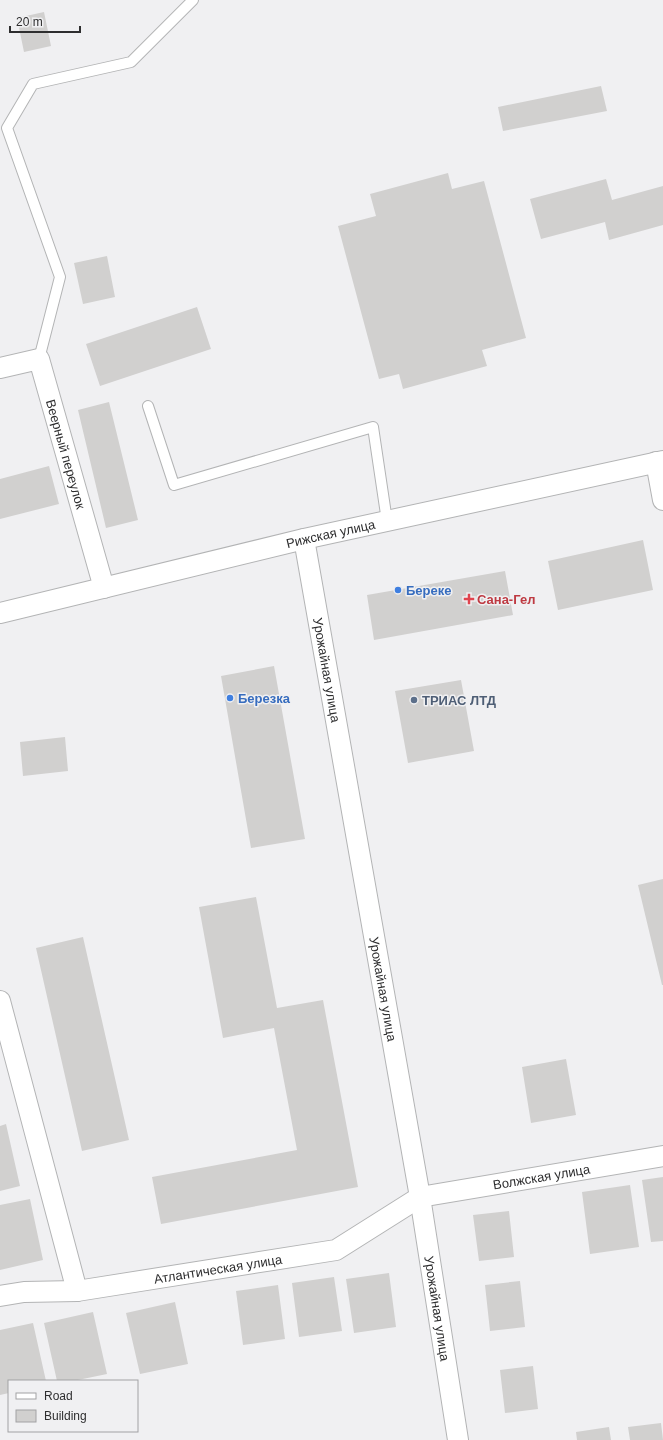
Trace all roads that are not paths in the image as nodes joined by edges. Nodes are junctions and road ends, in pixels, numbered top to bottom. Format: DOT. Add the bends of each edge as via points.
graph roads {
  1 [pos="193,0"];
  2 [pos="39,359"];
  3 [pos="0,368"];
  4 [pos="148,406"];
  5 [pos="660,461"];
  6 [pos="663,500"];
  7 [pos="387,521"];
  8 [pos="304,539"];
  9 [pos="104,588"];
  10 [pos="0,613"];
  11 [pos="0,1001"];
  12 [pos="663,1156"];
  13 [pos="420,1196"];
  14 [pos="77,1291"];
  15 [pos="0,1296"];
  16 [pos="458,1440"];
  1 -- 2 [label="lane" via="131,62 33,84 7,128 60,277"];
  2 -- 3 [label="street"];
  2 -- 9 [label="street, Веерный переулок"];
  4 -- 7 [label="lane" via="174,484 373,427"];
  5 -- 6 [label="street"];
  5 -- 7 [label="street, Рижская улица"];
  7 -- 8 [label="street, Рижская улица"];
  8 -- 9 [label="street, Рижская улица"];
  8 -- 13 [label="street, Урожайная улица"];
  9 -- 10 [label="street, Рижская улица"];
  11 -- 14 [label="street"];
  12 -- 13 [label="street, Волжская улица"];
  13 -- 14 [label="street, Атлантическая улица" via="336,1250"];
  13 -- 16 [label="street, Урожайная улица"];
  14 -- 15 [label="street, Атлантическая улица" via="24,1292"];
}
